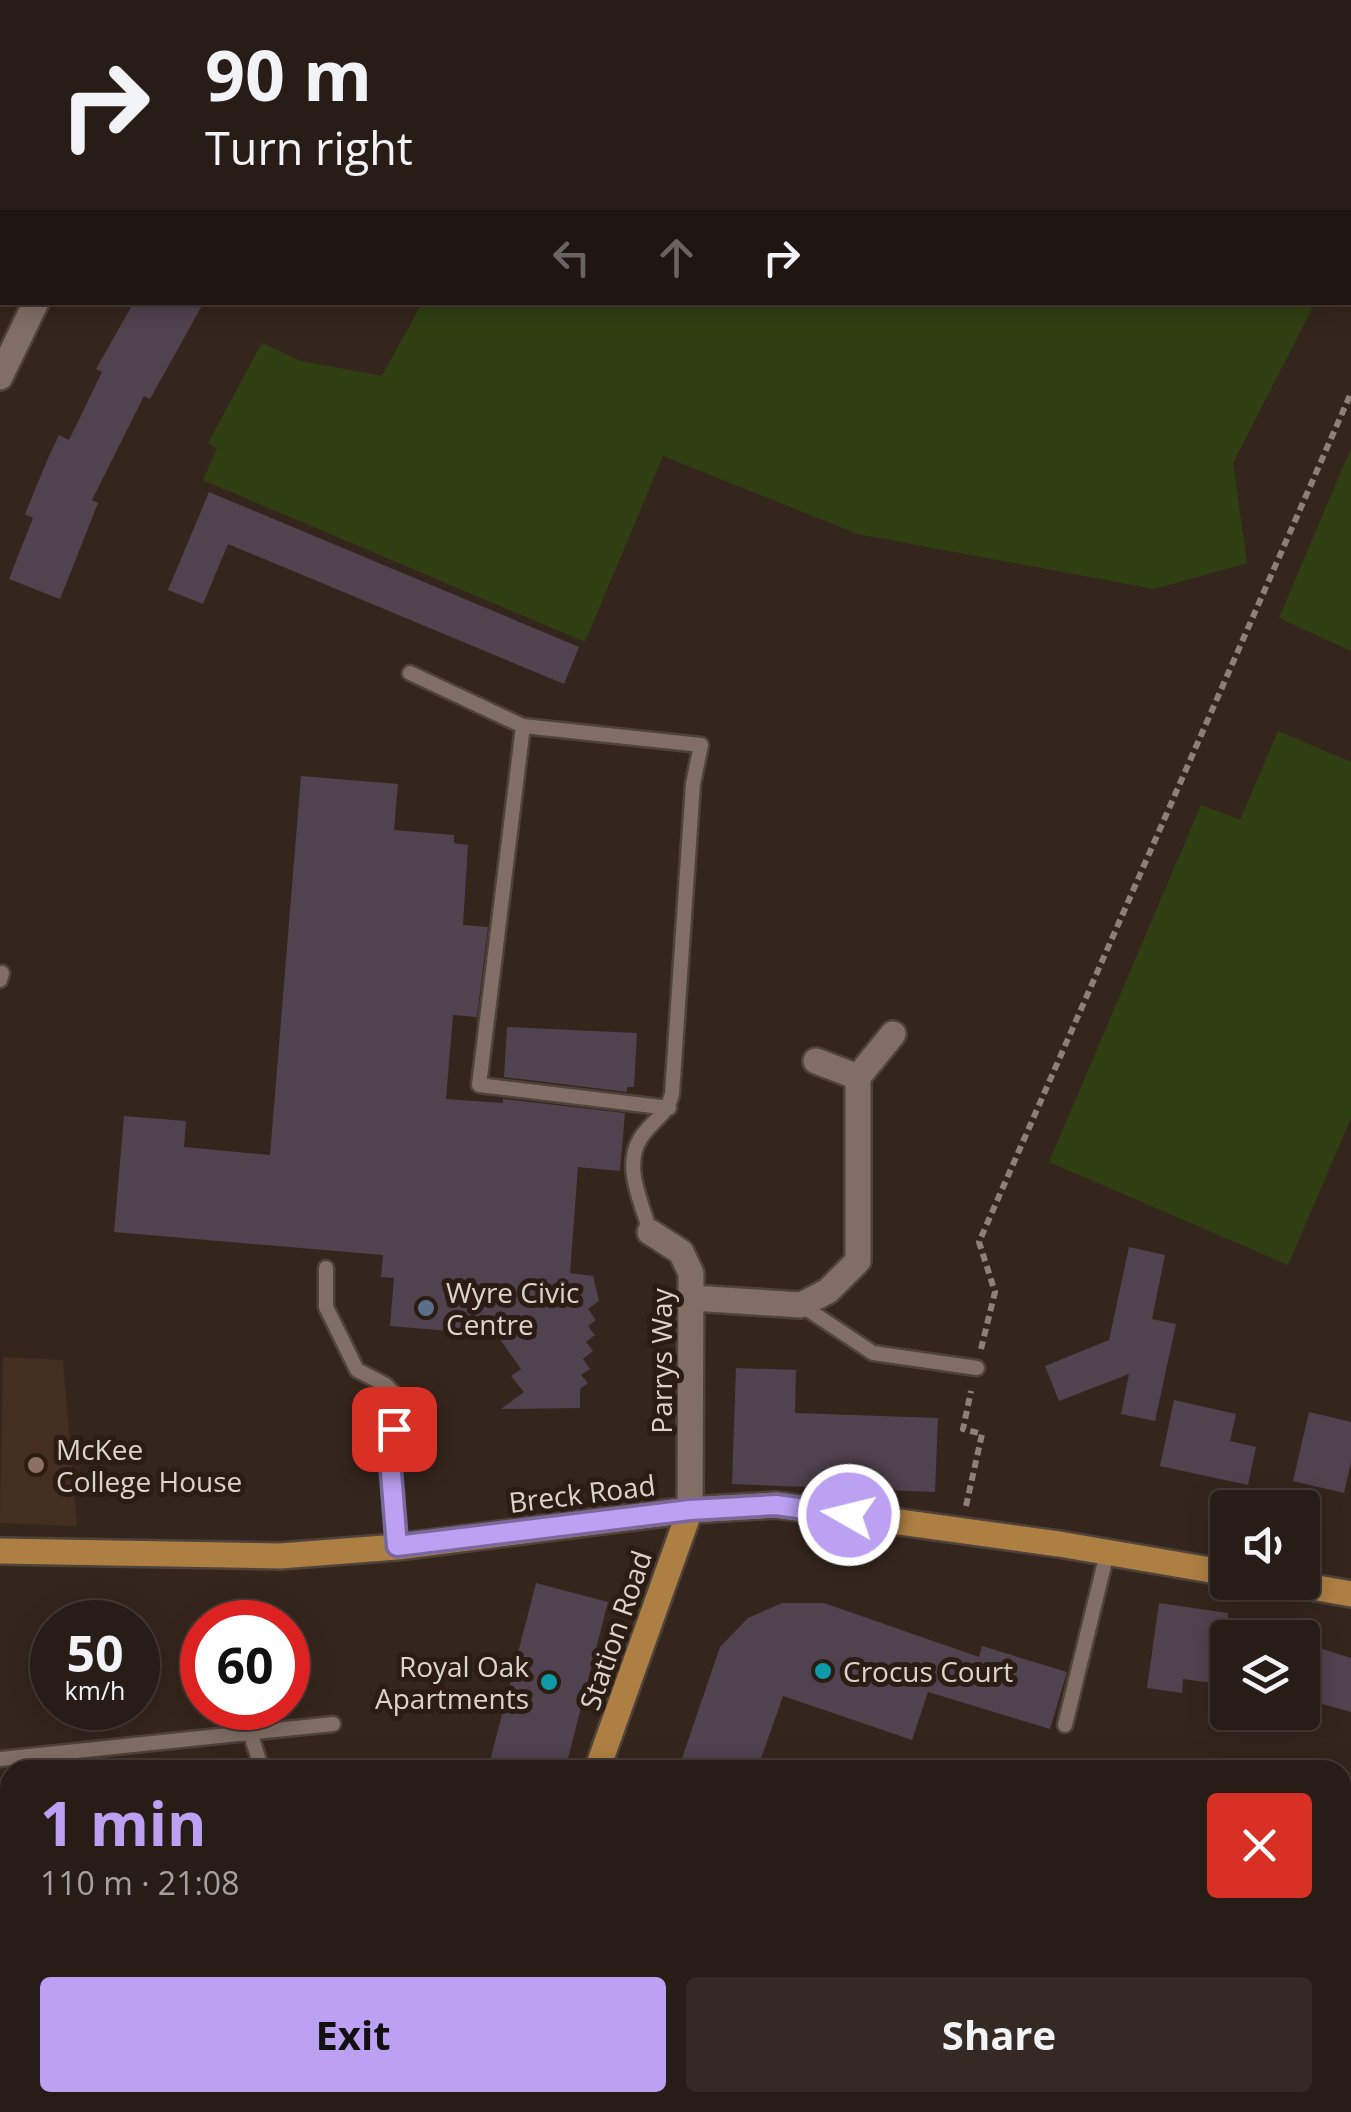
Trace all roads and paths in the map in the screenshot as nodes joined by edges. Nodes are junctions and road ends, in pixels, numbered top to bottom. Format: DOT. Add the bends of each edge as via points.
graph roads {
  1 [pos="35,305"];
  2 [pos="0,377"];
  3 [pos="1351,392"];
  4 [pos="410,673"];
  5 [pos="523,726"];
  6 [pos="894,1034"];
  7 [pos="816,1061"];
  8 [pos="858,1078"];
  9 [pos="668,1108"];
  10 [pos="650,1232"];
  11 [pos="326,1268"];
  12 [pos="693,1298"];
  13 [pos="801,1305"];
  14 [pos="976,1368"];
  15 [pos="690,1510"];
  16 [pos="959,1530"];
  17 [pos="397,1546"];
  18 [pos="0,1551"];
  19 [pos="1108,1553"];
  20 [pos="1210,1570"];
  21 [pos="1320,1588"];
  22 [pos="1351,1594"];
  23 [pos="333,1724"];
  24 [pos="1064,1726"];
  25 [pos="251,1735"];
  26 [pos="0,1759"];
  27 [pos="259,1760"];
  28 [pos="602,1760"];
  1 -- 2 [label="street"];
  3 -- 14 [label="path" via="979,1242 995,1292"];
  4 -- 5 [label="lane"];
  5 -- 9 [label="lane" via="702,745 693,784"];
  5 -- 9 [label="lane" via="479,1085"];
  6 -- 8 [label="street"];
  7 -- 8 [label="street"];
  8 -- 13 [label="street" via="858,1261 828,1291"];
  9 -- 10 [label="lane" via="641,1138 632,1163"];
  10 -- 12 [label="street, Parrys Way" via="680,1252"];
  11 -- 17 [label="lane" via="326,1307 357,1370 386,1384 400,1400 389,1448"];
  12 -- 13 [label="street"];
  12 -- 15 [label="street, Parrys Way"];
  13 -- 14 [label="lane" via="873,1353"];
  14 -- 16 [label="path" via="963,1428 982,1434"];
  15 -- 16 [label="main road, Breck Road" via="776,1505"];
  15 -- 17 [label="main road, Breck Road"];
  15 -- 28 [label="main road, Station Road"];
  16 -- 19 [label="main road, Breck Road"];
  17 -- 18 [label="main road, Breck Road" via="280,1556"];
  19 -- 20 [label="main road, Breck Road"];
  19 -- 24 [label="lane"];
  21 -- 22 [label="main road"];
  23 -- 25 [label="lane"];
  25 -- 26 [label="lane"];
  25 -- 27 [label="lane"];
}
